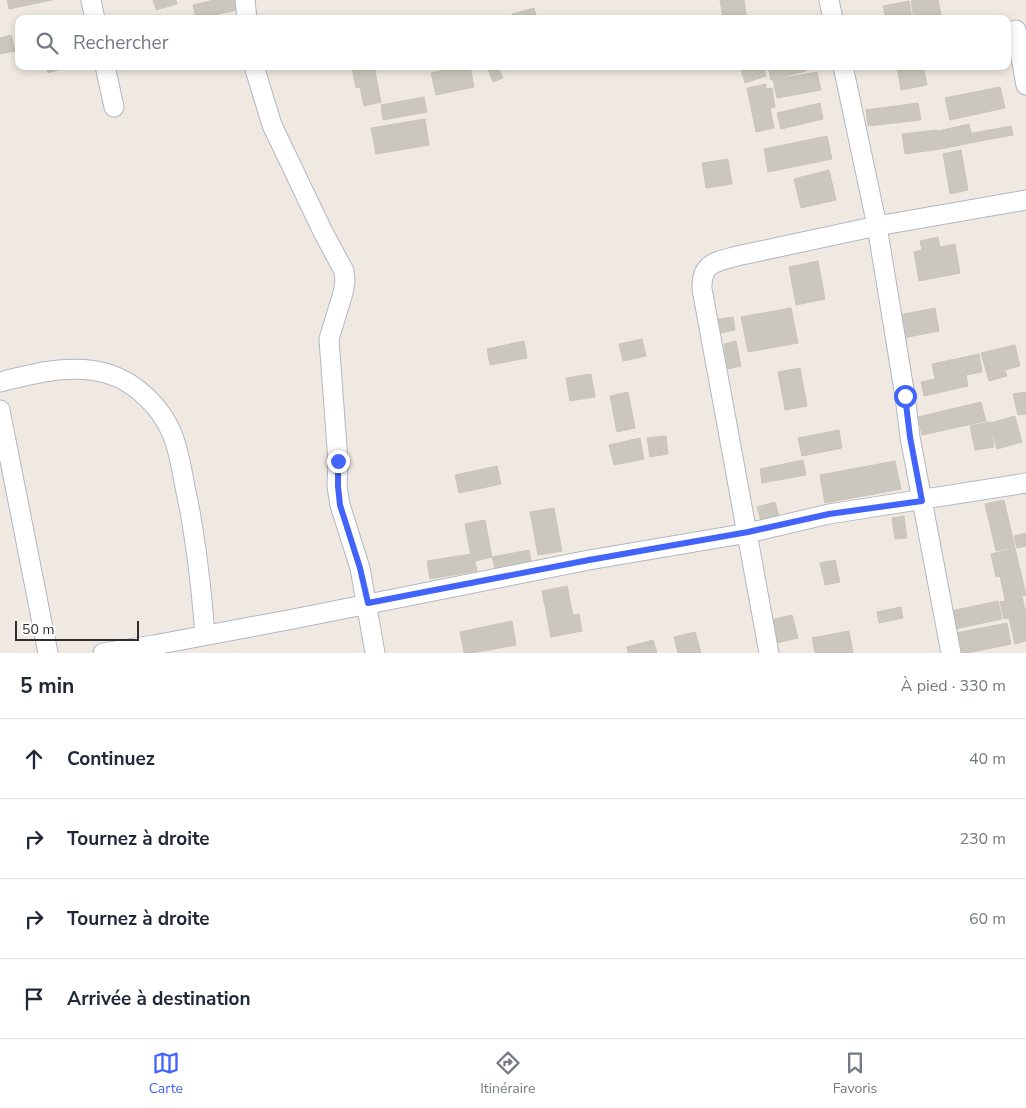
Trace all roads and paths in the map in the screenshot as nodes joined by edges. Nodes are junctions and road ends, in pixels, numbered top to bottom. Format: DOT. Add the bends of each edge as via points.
graph roads {
  1 [pos="91,0"];
  2 [pos="245,0"];
  3 [pos="829,0"];
  4 [pos="94,15"];
  5 [pos="247,15"];
  6 [pos="832,15"];
  7 [pos="1016,30"];
  8 [pos="106,70"];
  9 [pos="255,70"];
  10 [pos="844,70"];
  11 [pos="1026,84"];
  12 [pos="114,108"];
  13 [pos="1026,200"];
  14 [pos="877,226"];
  15 [pos="0,382"];
  16 [pos="0,410"];
  17 [pos="1026,484"];
  18 [pos="922,501"];
  19 [pos="748,532"];
  20 [pos="368,603"];
  21 [pos="205,634"];
  22 [pos="48,653"];
  23 [pos="104,653"];
  24 [pos="375,653"];
  25 [pos="769,653"];
  26 [pos="951,653"];
  1 -- 4 [label="street"];
  2 -- 5 [label="street"];
  3 -- 6 [label="street"];
  7 -- 11 [label="street"];
  8 -- 12 [label="street"];
  9 -- 20 [label="street" via="272,125 344,271 345,281 329,339 338,486 340,505"];
  10 -- 14 [label="street"];
  13 -- 14 [label="street"];
  14 -- 18 [label="street"];
  14 -- 19 [label="street" via="736,256 715,262 704,271 702,289"];
  15 -- 21 [label="street" via="35,372 86,370 108,373 126,381 147,397 172,435 181,467 201,580"];
  16 -- 22 [label="street"];
  17 -- 18 [label="street"];
  18 -- 19 [label="street" via="829,514"];
  18 -- 26 [label="street"];
  19 -- 20 [label="street"];
  19 -- 25 [label="street"];
  20 -- 21 [label="street"];
  20 -- 24 [label="street"];
  21 -- 23 [label="street"];
}
